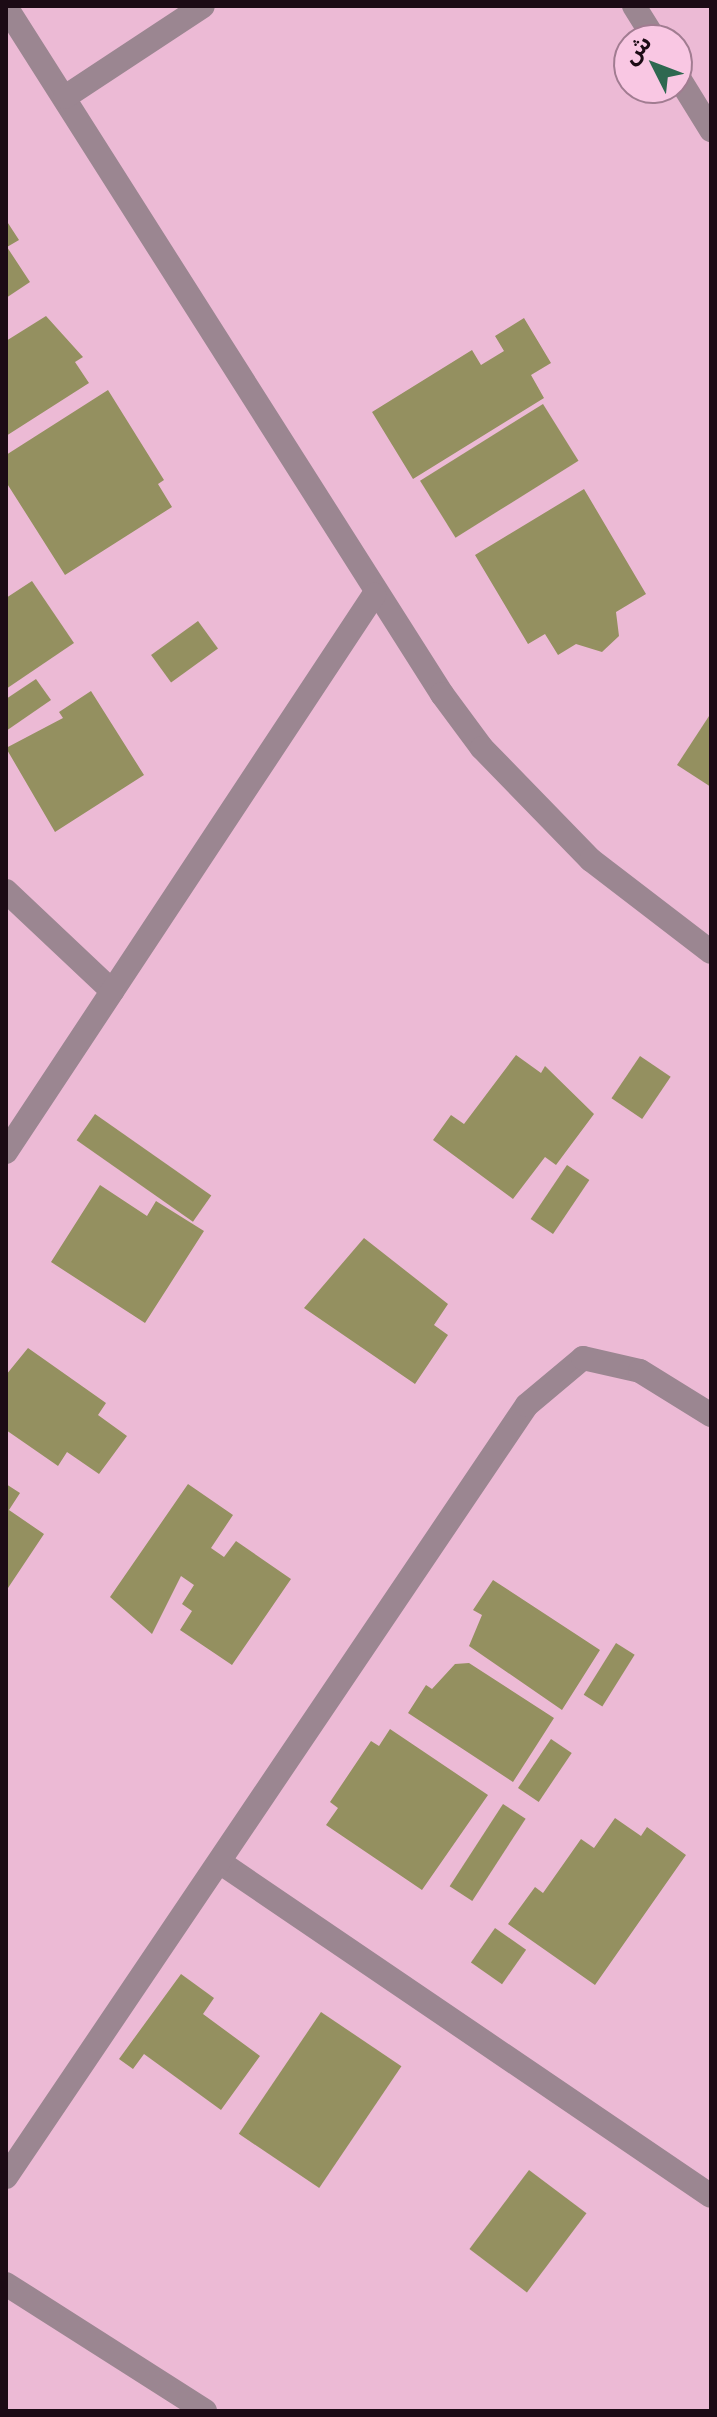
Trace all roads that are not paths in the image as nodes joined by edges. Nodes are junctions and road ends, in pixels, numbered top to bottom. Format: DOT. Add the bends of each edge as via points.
graph roads {
  1 [pos="203,6"];
  2 [pos="634,6"];
  3 [pos="6,7"];
  4 [pos="645,24"];
  5 [pos="65,97"];
  6 [pos="693,101"];
  7 [pos="711,130"];
  8 [pos="374,595"];
  9 [pos="6,891"];
  10 [pos="711,952"];
  11 [pos="112,991"];
  12 [pos="6,1152"];
  13 [pos="711,1415"];
  14 [pos="221,1863"];
  15 [pos="6,2177"];
  16 [pos="711,2196"];
  17 [pos="6,2284"];
  18 [pos="205,2411"];
  1 -- 5 [label="street"];
  2 -- 4 [label="street"];
  3 -- 5 [label="street"];
  5 -- 8 [label="street"];
  6 -- 7 [label="street"];
  8 -- 10 [label="street" via="482,748 540,811"];
  8 -- 11 [label="street"];
  9 -- 11 [label="street"];
  11 -- 12 [label="street"];
  13 -- 14 [label="street" via="640,1371 583,1358 527,1405"];
  14 -- 15 [label="street"];
  14 -- 16 [label="street"];
  17 -- 18 [label="street"];
}
